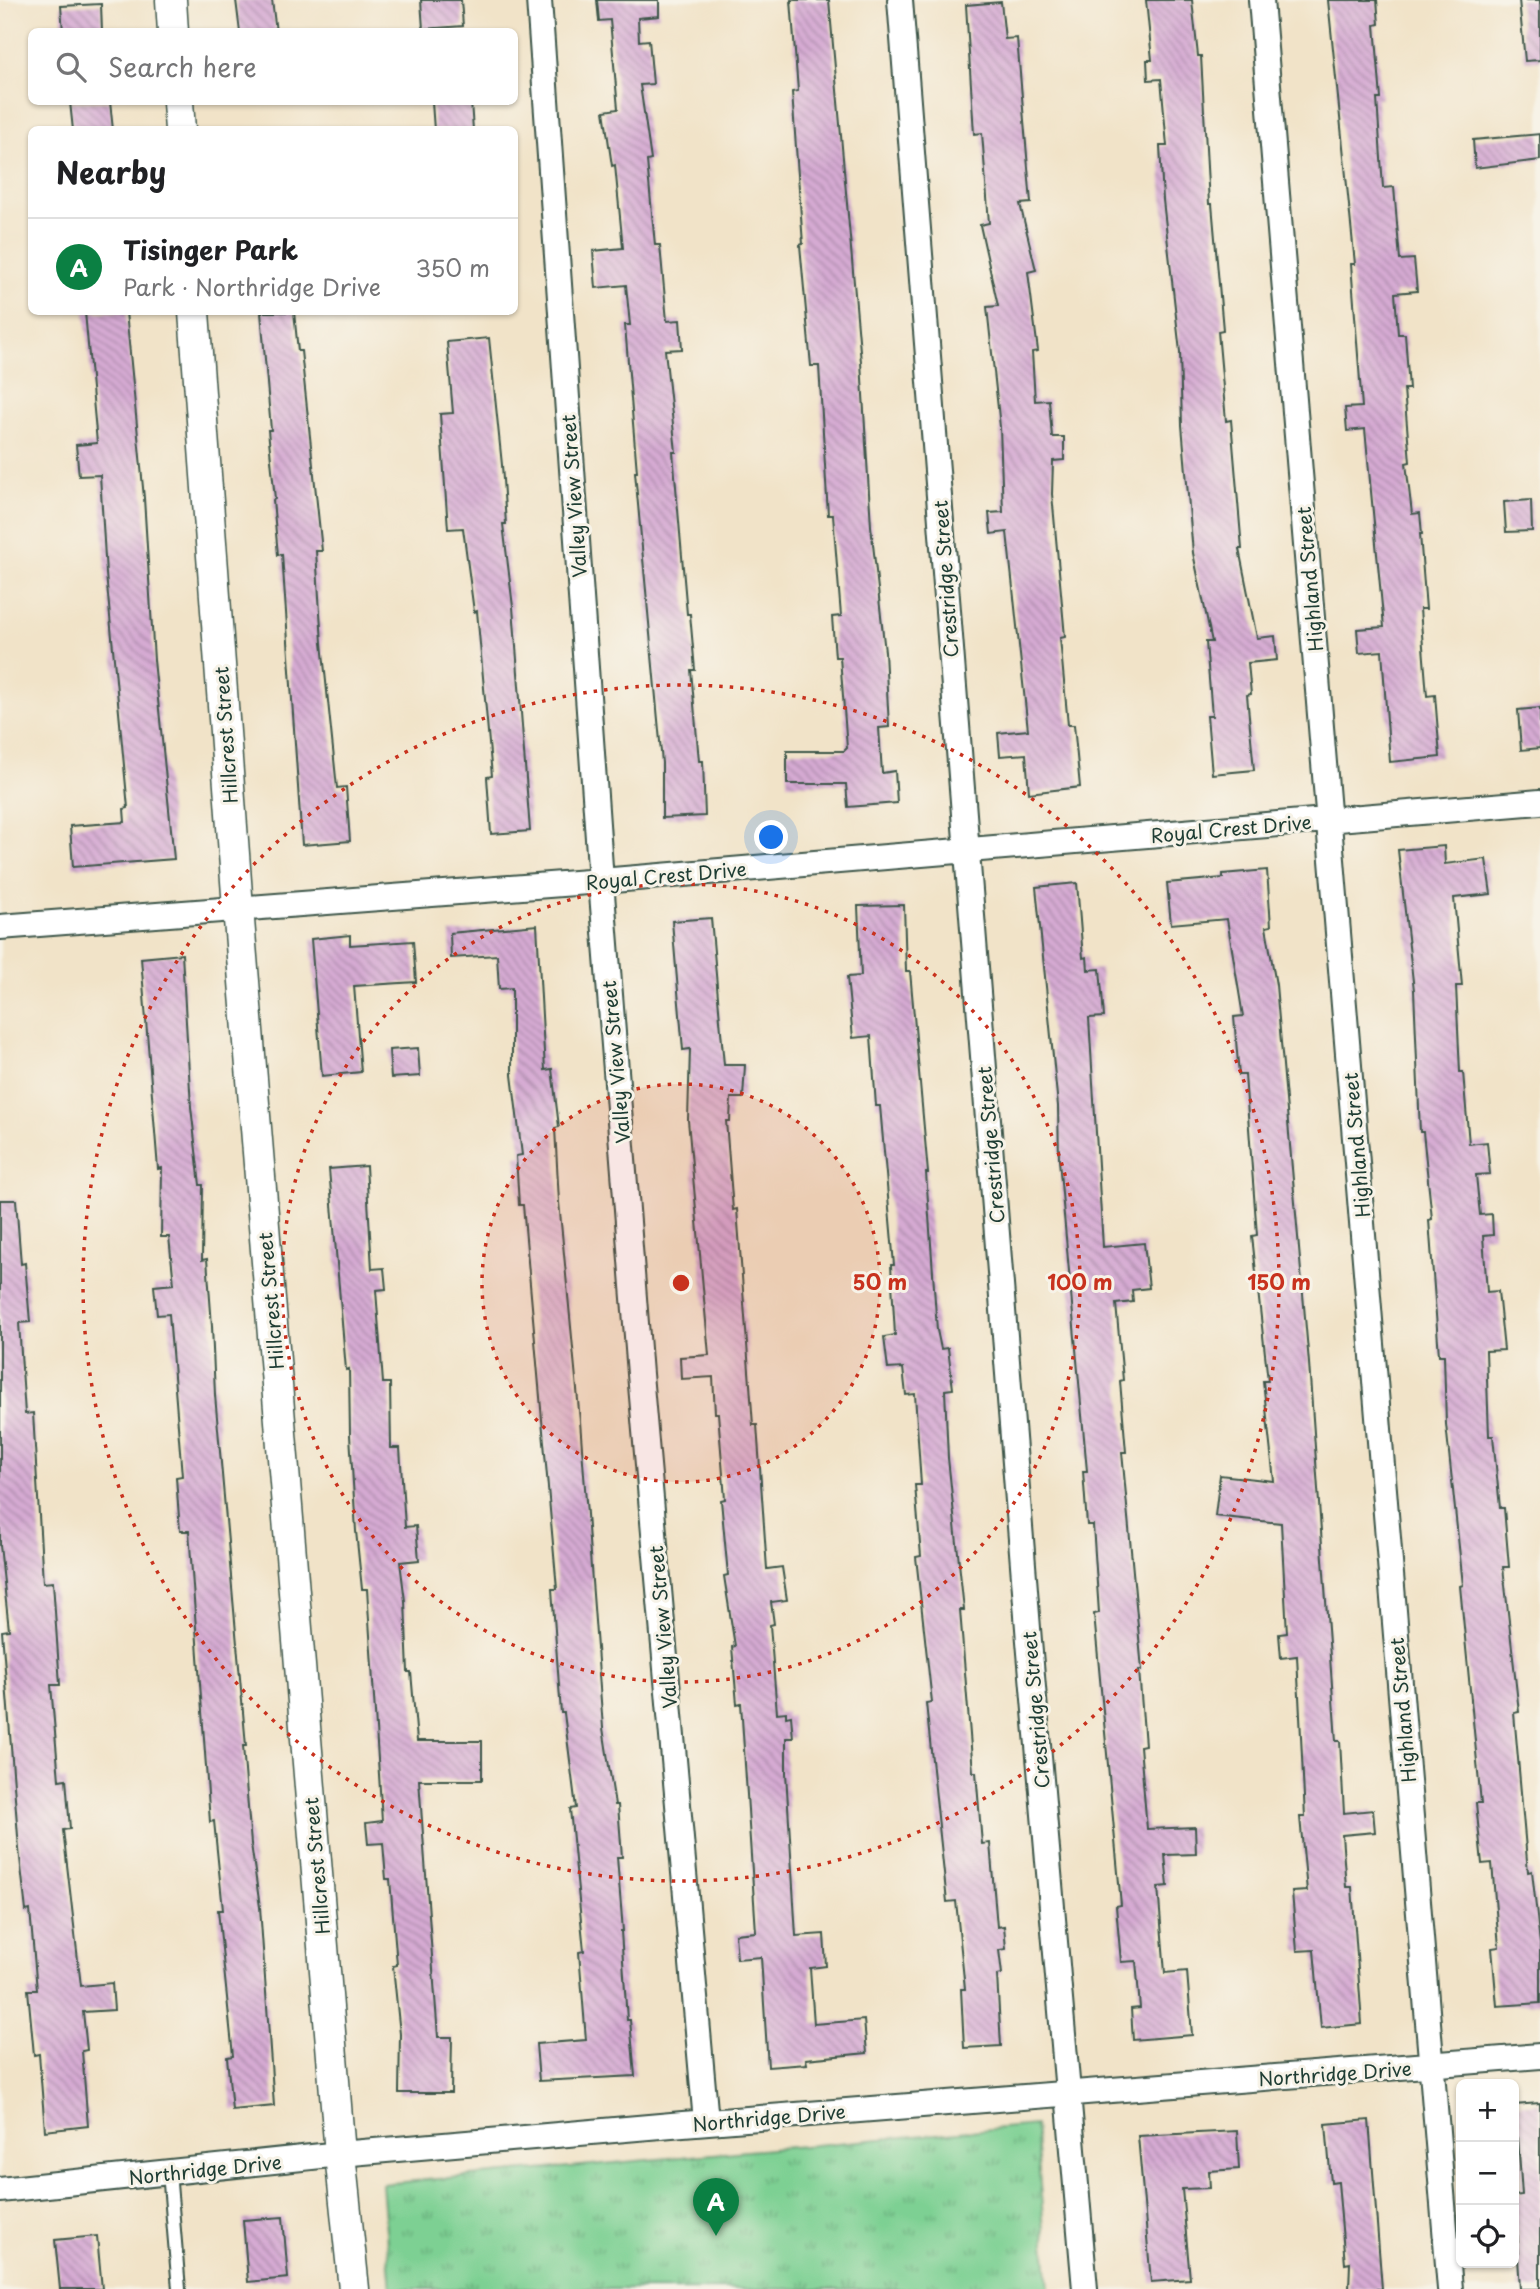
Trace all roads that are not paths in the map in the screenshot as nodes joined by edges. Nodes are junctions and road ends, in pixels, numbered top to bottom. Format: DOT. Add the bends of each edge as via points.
graph roads {
  1 [pos="171,0"];
  2 [pos="539,0"];
  3 [pos="900,0"];
  4 [pos="1261,0"];
  5 [pos="173,28"];
  6 [pos="178,105"];
  7 [pos="180,126"];
  8 [pos="194,315"];
  9 [pos="1540,802"];
  10 [pos="1329,820"];
  11 [pos="966,850"];
  12 [pos="601,881"];
  13 [pos="238,908"];
  14 [pos="0,927"];
  15 [pos="1540,2056"];
  16 [pos="1431,2066"];
  17 [pos="1068,2094"];
  18 [pos="706,2122"];
  19 [pos="340,2154"];
  20 [pos="169,2172"];
  21 [pos="0,2190"];
  22 [pos="179,2289"];
  23 [pos="354,2289"];
  24 [pos="1085,2289"];
  25 [pos="1450,2289"];
  1 -- 5 [label="street"];
  2 -- 12 [label="street, Valley View Street"];
  3 -- 11 [label="street, Crestridge Street"];
  4 -- 10 [label="street, Highland Street"];
  6 -- 7 [label="street"];
  8 -- 13 [label="street, Hillcrest Street"];
  9 -- 10 [label="street, Royal Crest Drive"];
  10 -- 11 [label="street, Royal Crest Drive"];
  10 -- 16 [label="street, Highland Street"];
  11 -- 12 [label="street, Royal Crest Drive"];
  11 -- 17 [label="street, Crestridge Street"];
  12 -- 13 [label="street, Royal Crest Drive"];
  12 -- 18 [label="street, Valley View Street"];
  13 -- 14 [label="street, Royal Crest Drive"];
  13 -- 19 [label="street, Hillcrest Street"];
  15 -- 16 [label="street, Northridge Drive"];
  16 -- 17 [label="street, Northridge Drive"];
  16 -- 25 [label="street, Highland Street"];
  17 -- 18 [label="street, Northridge Drive"];
  17 -- 24 [label="street, Crestridge Street"];
  18 -- 19 [label="street, Northridge Drive"];
  19 -- 20 [label="street, Northridge Drive"];
  19 -- 23 [label="street, Hillcrest Street"];
  20 -- 21 [label="street, Northridge Drive"];
  20 -- 22 [label="lane"];
}
